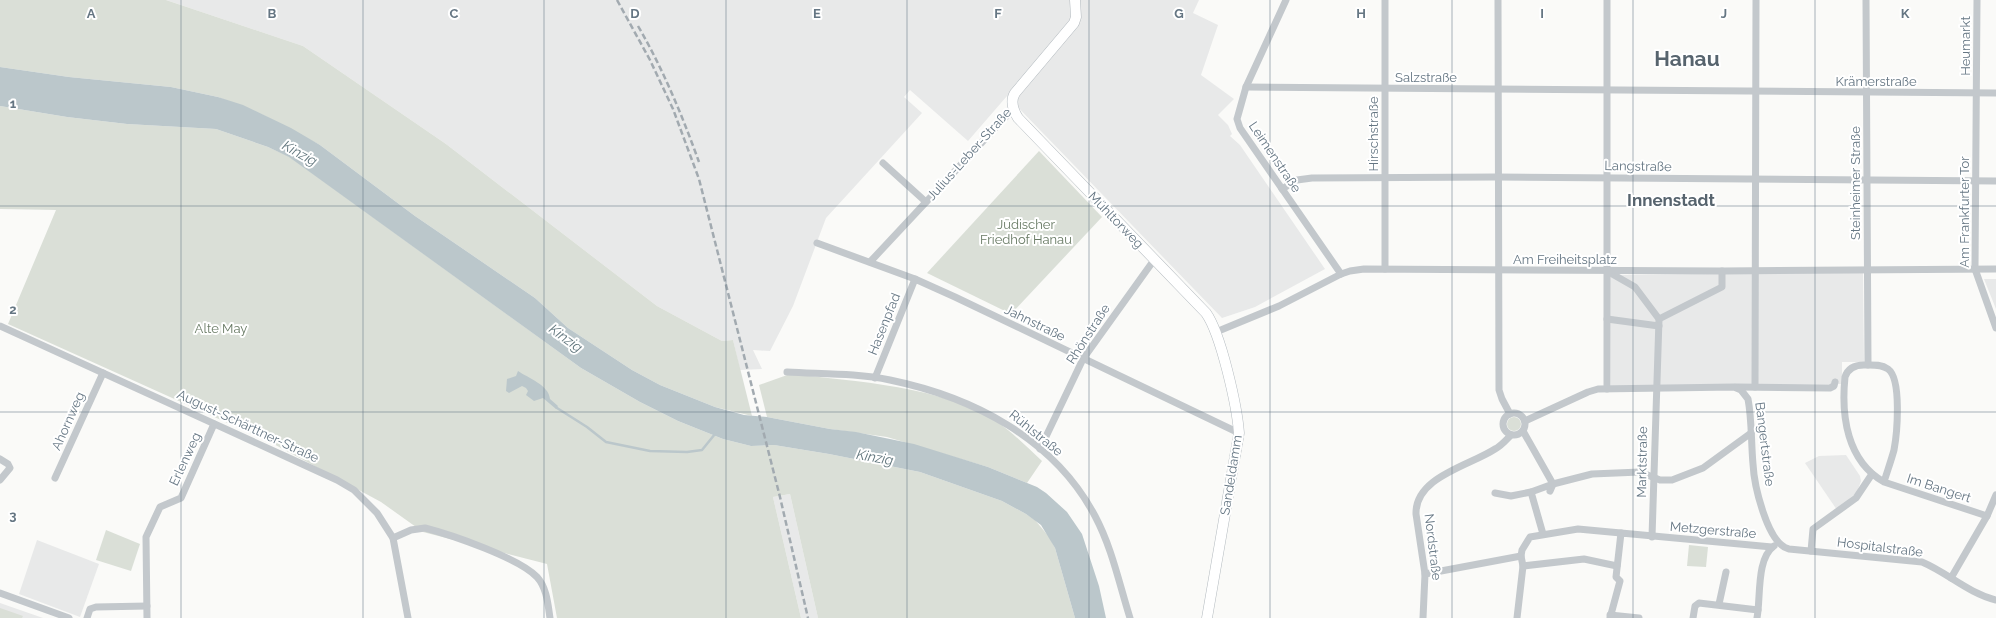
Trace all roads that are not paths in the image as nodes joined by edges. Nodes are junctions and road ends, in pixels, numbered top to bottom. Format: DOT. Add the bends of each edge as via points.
graph roads {
  1 [pos="1075,0"];
  2 [pos="1286,0"];
  3 [pos="1385,0"];
  4 [pos="1498,0"];
  5 [pos="1607,0"];
  6 [pos="1756,0"];
  7 [pos="1866,0"];
  8 [pos="1977,0"];
  9 [pos="1246,87"];
  10 [pos="1385,88"];
  11 [pos="1498,89"];
  12 [pos="1606,90"];
  13 [pos="1756,92"];
  14 [pos="1867,93"];
  15 [pos="1976,93"];
  16 [pos="1996,94"];
  17 [pos="1013,109"];
  18 [pos="883,163"];
  19 [pos="1385,177"];
  20 [pos="1497,177"];
  21 [pos="1606,178"];
  22 [pos="1757,180"];
  23 [pos="1867,180"];
  24 [pos="1975,181"];
  25 [pos="1996,181"];
  26 [pos="1282,189"];
  27 [pos="926,202"];
  28 [pos="817,243"];
  29 [pos="1154,260"];
  30 [pos="870,262"];
  31 [pos="1385,269"];
  32 [pos="1867,269"];
  33 [pos="1975,269"];
  34 [pos="1996,269"];
  35 [pos="1498,270"];
  36 [pos="1755,270"];
  37 [pos="1606,271"];
  38 [pos="1722,271"];
  39 [pos="1341,274"];
  40 [pos="915,280"];
  41 [pos="1607,319"];
  42 [pos="1659,322"];
  43 [pos="0,326"];
  44 [pos="1996,328"];
  45 [pos="1216,332"];
  46 [pos="1083,359"];
  47 [pos="1868,365"];
  48 [pos="787,372"];
  49 [pos="103,373"];
  50 [pos="875,378"];
  51 [pos="1835,382"];
  52 [pos="1734,387"];
  53 [pos="1755,387"];
  54 [pos="1655,388"];
  55 [pos="1607,389"];
  56 [pos="1510,414"];
  57 [pos="1525,421"];
  58 [pos="214,424"];
  59 [pos="1523,431"];
  60 [pos="1239,433"];
  61 [pos="1751,433"];
  62 [pos="1511,435"];
  63 [pos="1040,449"];
  64 [pos="0,459"];
  65 [pos="1872,474"];
  66 [pos="1653,476"];
  67 [pos="55,478"];
  68 [pos="0,480"];
  69 [pos="1884,482"];
  70 [pos="1551,487"];
  71 [pos="1531,492"];
  72 [pos="1495,493"];
  73 [pos="1996,495"];
  74 [pos="1986,516"];
  75 [pos="1621,533"];
  76 [pos="1543,534"];
  77 [pos="1652,537"];
  78 [pos="393,538"];
  79 [pos="1779,543"];
  80 [pos="1772,547"];
  81 [pos="1811,551"];
  82 [pos="1521,556"];
  83 [pos="1523,566"];
  84 [pos="1617,566"];
  85 [pos="1726,572"];
  86 [pos="1426,574"];
  87 [pos="1951,578"];
  88 [pos="0,593"];
  89 [pos="1996,600"];
  90 [pos="1719,604"];
  91 [pos="146,606"];
  92 [pos="1758,610"];
  93 [pos="1610,617"];
  94 [pos="69,618"];
  95 [pos="87,618"];
  96 [pos="147,618"];
  97 [pos="408,618"];
  98 [pos="550,618"];
  99 [pos="1130,618"];
  100 [pos="1207,618"];
  101 [pos="1424,618"];
  102 [pos="1517,618"];
  103 [pos="1638,618"];
  104 [pos="1693,618"];
  105 [pos="1757,618"];
  1 -- 17 [label="street, Julius-Leber-Straße" via="1074,23 1015,93 1012,99"];
  2 -- 9 [label="street, Leimenstraße"];
  3 -- 10 [label="street, Hirschstraße"];
  4 -- 11 [label="street"];
  5 -- 12 [label="street"];
  6 -- 13 [label="street"];
  7 -- 14 [label="street, Steinheimer Straße"];
  8 -- 15 [label="street, Heumarkt"];
  9 -- 10 [label="street, Salzstraße"];
  9 -- 26 [label="street, Leimenstraße" via="1238,114 1238,124"];
  10 -- 11 [label="street, Salzstraße"];
  10 -- 19 [label="street, Hirschstraße"];
  11 -- 12 [label="street, Salzstraße"];
  11 -- 20 [label="street"];
  12 -- 13 [label="street, Krämerstraße"];
  12 -- 21 [label="street"];
  13 -- 14 [label="street, Krämerstraße"];
  13 -- 22 [label="street"];
  14 -- 15 [label="street, Krämerstraße"];
  14 -- 23 [label="street, Steinheimer Straße"];
  15 -- 16 [label="street, Krämerstraße"];
  15 -- 24 [label="street, Am Frankfurter Tor"];
  17 -- 27 [label="street, Julius-Leber-Straße"];
  17 -- 29 [label="street, Mühltorweg" via="1018,118"];
  18 -- 27 [label="street"];
  19 -- 20 [label="street, Langstraße"];
  19 -- 26 [label="street, Langstraße" via="1307,178 1297,180"];
  19 -- 31 [label="street, Hirschstraße"];
  20 -- 21 [label="street, Langstraße"];
  20 -- 35 [label="street"];
  21 -- 22 [label="street, Langstraße"];
  21 -- 37 [label="street"];
  22 -- 23 [label="street, Langstraße"];
  22 -- 36 [label="street"];
  23 -- 24 [label="street, Langstraße"];
  23 -- 32 [label="street, Steinheimer Straße"];
  24 -- 25 [label="street, Langstraße"];
  24 -- 33 [label="street, Am Frankfurter Tor"];
  26 -- 39 [label="street, Leimenstraße"];
  27 -- 30 [label="street, Julius-Leber-Straße"];
  28 -- 30 [label="street, Jahnstraße"];
  29 -- 45 [label="street, Mühltorweg" via="1206,313"];
  29 -- 46 [label="street, Rhönstraße"];
  30 -- 40 [label="street, Jahnstraße"];
  31 -- 35 [label="street"];
  31 -- 39 [label="street" via="1357,270"];
  32 -- 33 [label="street, Am Freiheitsplatz"];
  32 -- 36 [label="street, Am Freiheitsplatz"];
  32 -- 47 [label="street, Steinheimer Straße"];
  33 -- 34 [label="street, Am Freiheitsplatz"];
  33 -- 44 [label="street, Am Frankfurter Tor"];
  35 -- 37 [label="street, Am Freiheitsplatz"];
  35 -- 56 [label="street, Am Freiheitsplatz" via="1499,390"];
  36 -- 38 [label="street, Am Freiheitsplatz"];
  36 -- 53 [label="street"];
  37 -- 38 [label="street, Am Freiheitsplatz"];
  37 -- 41 [label="street"];
  37 -- 42 [label="street" via="1635,287"];
  38 -- 42 [label="street" via="1722,287"];
  39 -- 45 [label="street" via="1271,310"];
  40 -- 46 [label="street, Jahnstraße"];
  40 -- 50 [label="street, Hasenpfad"];
  41 -- 42 [label="street"];
  41 -- 55 [label="street"];
  42 -- 54 [label="street, Marktstraße"];
  43 -- 49 [label="street, August-Schärttner-Straße"];
  45 -- 60 [label="street, Sandeldamm" via="1235,404"];
  46 -- 60 [label="street, Jahnstraße"];
  46 -- 63 [label="street, Rhönstraße"];
  47 -- 65 [label="street, Im Bangert" via="1850,369 1845,377 1844,388 1848,439 1857,456"];
  47 -- 69 [label="street, Im Bangert" via="1881,366 1895,378 1894,450"];
  48 -- 50 [label="street, Rühlstraße"];
  49 -- 58 [label="street, August-Schärttner-Straße"];
  49 -- 67 [label="street, Ahornweg"];
  50 -- 63 [label="street, Rühlstraße" via="934,392 980,409 1005,422"];
  51 -- 53 [label="street" via="1830,388"];
  52 -- 53 [label="street"];
  52 -- 54 [label="street"];
  52 -- 61 [label="street, Bangertstraße" via="1741,390 1748,399"];
  54 -- 55 [label="street"];
  54 -- 66 [label="street, Marktstraße"];
  55 -- 57 [label="street" via="1588,392"];
  56 -- 57 [label="street" via="1518,414"];
  56 -- 62 [label="street" via="1503,424"];
  57 -- 59 [label="street"];
  58 -- 78 [label="street, August-Schärttner-Straße" via="354,490 377,513"];
  58 -- 91 [label="street, Erlenweg" via="181,498 160,507 148,531 145,544"];
  59 -- 62 [label="street"];
  59 -- 70 [label="street"];
  60 -- 100 [label="street, Sandeldamm"];
  61 -- 66 [label="street" via="1716,460 1691,474 1664,481"];
  61 -- 79 [label="street, Bangertstraße" via="1756,484 1772,533"];
  62 -- 86 [label="street, Nordstraße" via="1496,449 1428,485 1420,496 1416,507 1416,523"];
  63 -- 99 [label="street, Rühlstraße" via="1070,479 1095,516 1110,549"];
  64 -- 68 [label="street" via="10,468"];
  65 -- 69 [label="street, Im Bangert"];
  65 -- 81 [label="street" via="1856,498 1813,529"];
  66 -- 70 [label="street" via="1640,472 1592,474"];
  66 -- 77 [label="street, Marktstraße"];
  69 -- 74 [label="street, Im Bangert"];
  70 -- 71 [label="street"];
  71 -- 72 [label="street" via="1512,496"];
  71 -- 76 [label="street"];
  73 -- 74 [label="street"];
  74 -- 87 [label="street"];
  75 -- 76 [label="street, Metzgerstraße" via="1578,529"];
  75 -- 77 [label="street, Metzgerstraße"];
  75 -- 84 [label="street"];
  76 -- 82 [label="street, Metzgerstraße" via="1530,537"];
  77 -- 80 [label="street, Metzgerstraße"];
  78 -- 97 [label="street, August-Schärttner-Straße"];
  78 -- 98 [label="street" via="410,530 425,528 516,562 538,578 544,588"];
  79 -- 80 [label="street"];
  79 -- 81 [label="street, Hospitalstraße" via="1786,548"];
  80 -- 92 [label="street" via="1762,563"];
  81 -- 87 [label="street, Hospitalstraße" via="1910,560 1935,568"];
  82 -- 83 [label="street"];
  82 -- 86 [label="street"];
  83 -- 84 [label="street" via="1584,559"];
  83 -- 102 [label="street"];
  84 -- 93 [label="street" via="1616,577 1620,581"];
  85 -- 90 [label="street"];
  86 -- 101 [label="street, Nordstraße"];
  87 -- 89 [label="street, Hospitalstraße" via="1972,591"];
  88 -- 94 [label="street"];
  90 -- 92 [label="street"];
  90 -- 104 [label="street" via="1699,603 1695,606"];
  91 -- 95 [label="street" via="90,608"];
  91 -- 96 [label="street, Erlenweg"];
  92 -- 105 [label="street"];
  93 -- 103 [label="street"];
}
